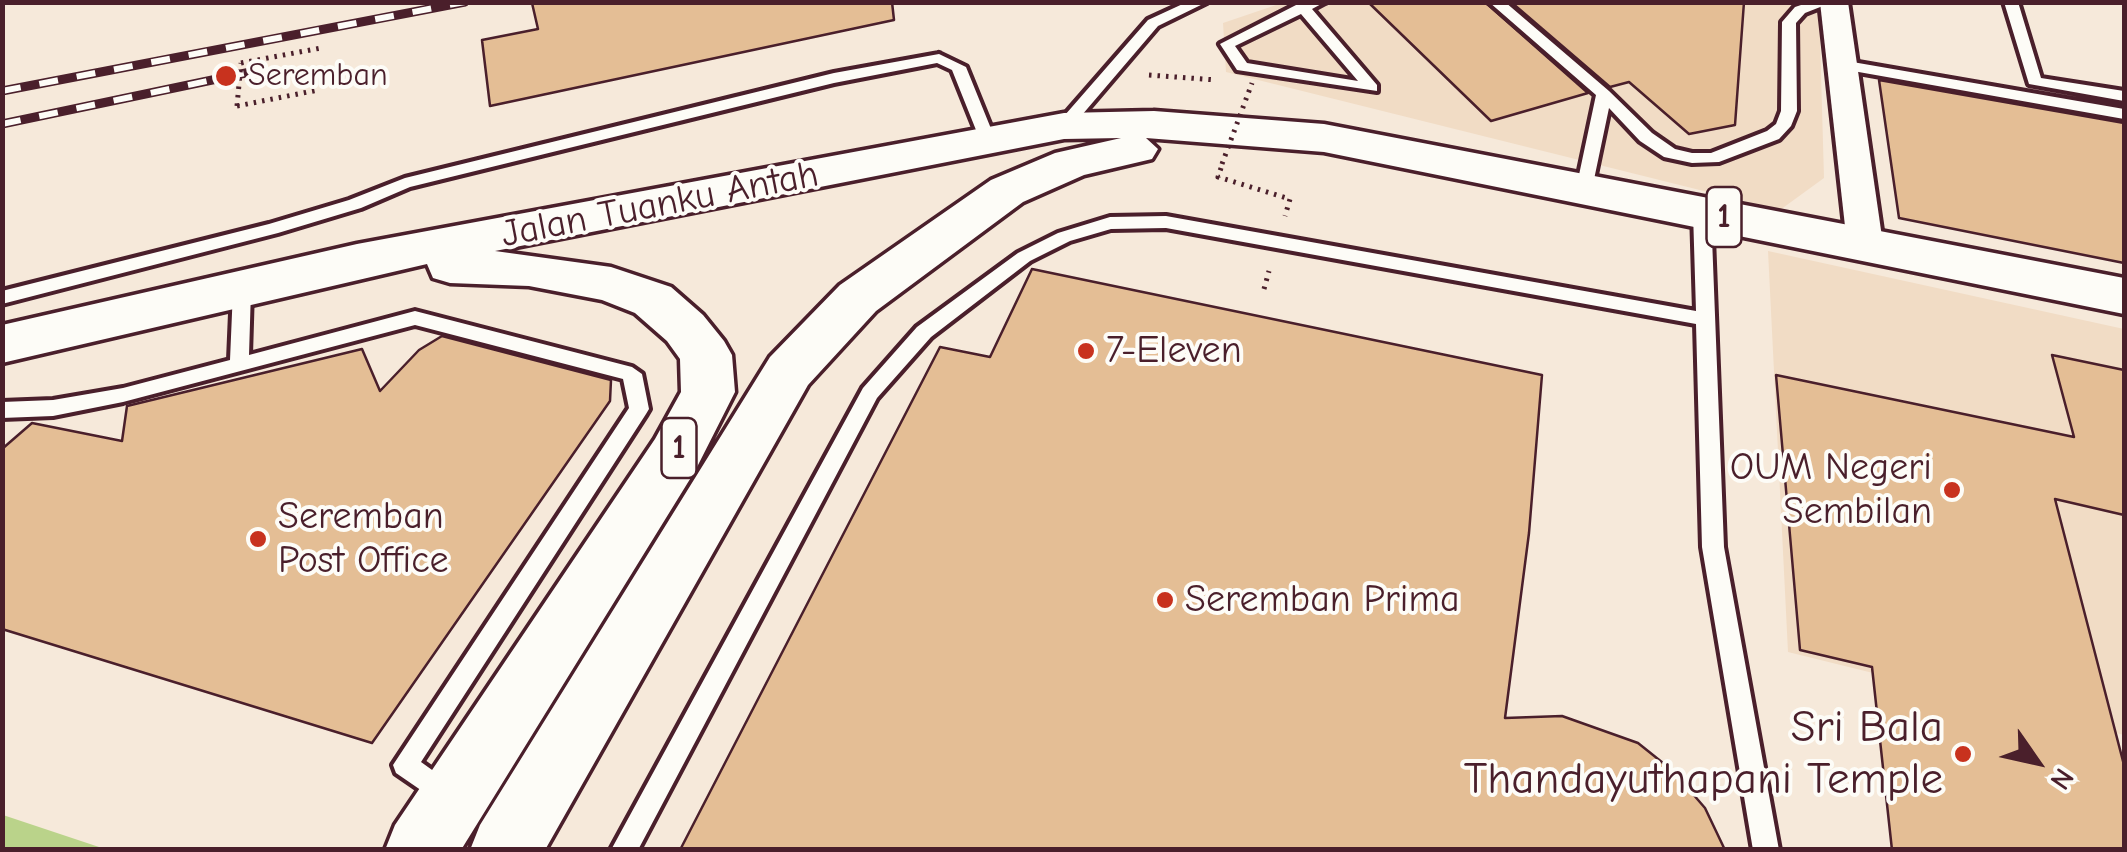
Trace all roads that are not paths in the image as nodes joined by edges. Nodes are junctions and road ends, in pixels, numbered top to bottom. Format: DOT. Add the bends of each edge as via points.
graph roads {
  1 [pos="1200,2"];
  2 [pos="1496,2"];
  3 [pos="1826,2"];
  4 [pos="1834,2"];
  5 [pos="2011,2"];
  6 [pos="1310,5"];
  7 [pos="1841,65"];
  8 [pos="1604,94"];
  9 [pos="2124,96"];
  10 [pos="2124,114"];
  11 [pos="1064,126"];
  12 [pos="1324,138"];
  13 [pos="988,141"];
  14 [pos="1584,190"];
  15 [pos="1702,212"];
  16 [pos="1865,244"];
  17 [pos="357,261"];
  18 [pos="242,290"];
  19 [pos="2124,296"];
  20 [pos="2,298"];
  21 [pos="1705,319"];
  22 [pos="2,344"];
  23 [pos="239,365"];
  24 [pos="2,410"];
  25 [pos="452,800"];
  26 [pos="420,850"];
  27 [pos="505,850"];
  28 [pos="624,850"];
  29 [pos="1766,850"];
  1 -- 11 [label="lane" via="1153,23"];
  2 -- 8 [label="lane"];
  3 -- 8 [label="lane" via="1800,10 1789,22 1789,111 1774,135 1713,158 1670,153"];
  4 -- 7 [label="street"];
  5 -- 9 [label="lane" via="2034,81"];
  6 -- 6 [label="lane" via="1326,34 1372,88 1242,67 1227,44"];
  7 -- 10 [label="lane"];
  7 -- 16 [label="street"];
  8 -- 14 [label="lane"];
  11 -- 12 [label="highway, Jalan Tuanku Antah / 1" via="1154,124"];
  11 -- 13 [label="highway, Jalan Tuanku Antah / 1"];
  12 -- 14 [label="highway, 1"];
  12 -- 27 [label="highway, 1" via="1152,145 1071,163 1007,192 858,298 789,372"];
  13 -- 17 [label="highway, Jalan Tuanku Antah / 1"];
  13 -- 20 [label="lane" via="958,67 939,58 405,183 272,230"];
  14 -- 15 [label="highway, 1"];
  15 -- 16 [label="highway, 1"];
  15 -- 21 [label="lane"];
  16 -- 19 [label="highway, 1"];
  17 -- 18 [label="highway, Jalan Tuanku Antah / 1"];
  17 -- 25 [label="highway, 1" via="529,269 611,284 653,300 706,355 708,392 675,456"];
  18 -- 22 [label="highway, Jalan Tuanku Antah / 1"];
  18 -- 23 [label="lane"];
  21 -- 28 [label="lane" via="1166,222 1110,224 1064,237 1024,257 924,332 870,393"];
  21 -- 29 [label="lane" via="1713,547"];
  23 -- 24 [label="lane" via="123,395"];
  23 -- 25 [label="lane" via="415,318 632,374 639,409 405,765"];
  25 -- 26 [label="highway, 1"];
}
